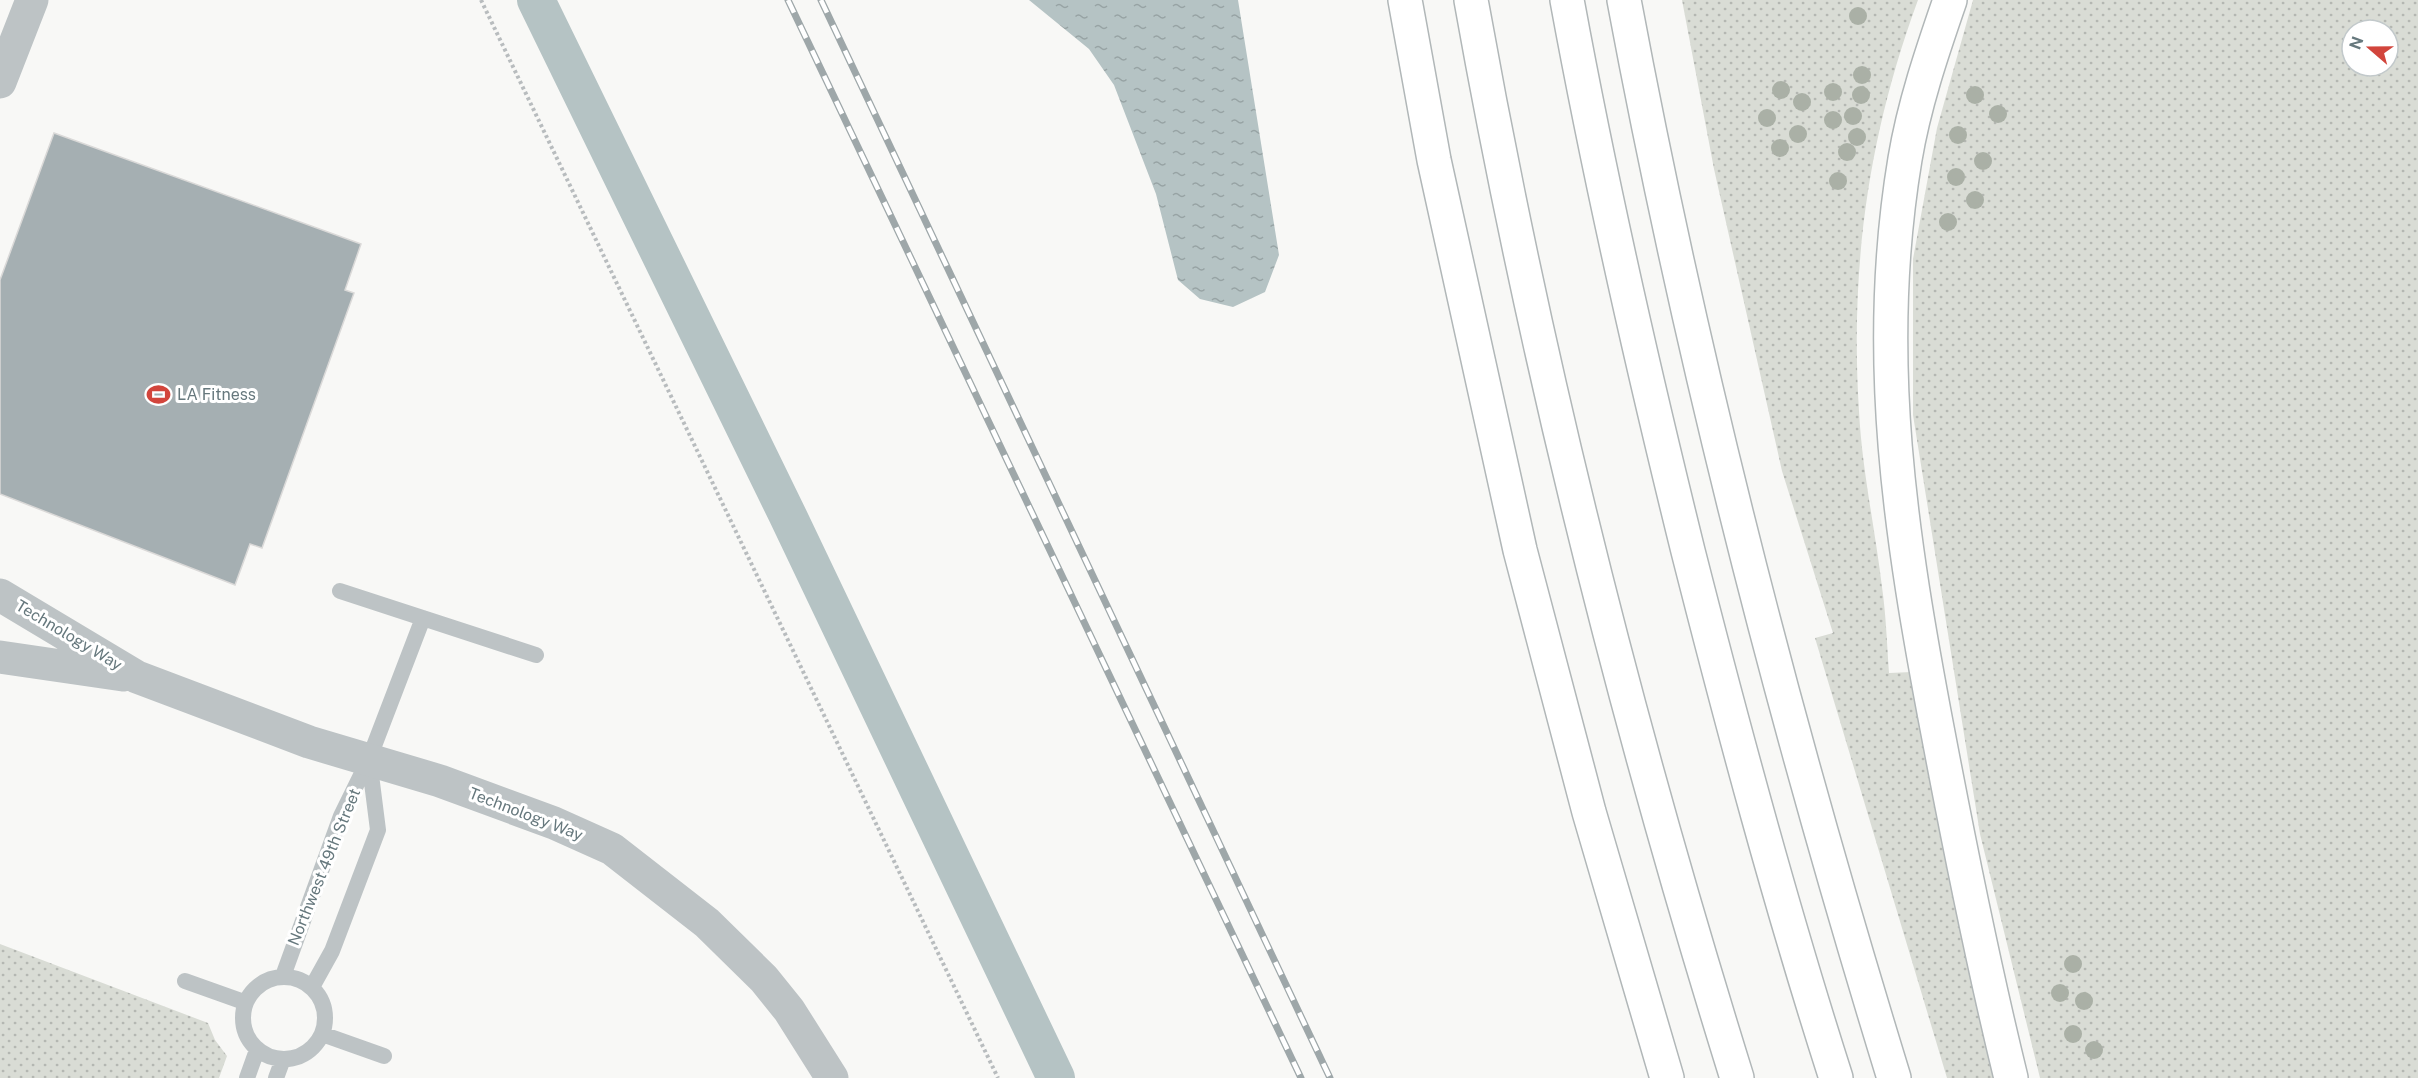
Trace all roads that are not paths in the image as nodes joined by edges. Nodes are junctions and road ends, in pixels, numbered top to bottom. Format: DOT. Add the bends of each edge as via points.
graph roads {
  1 [pos="32,0"];
  2 [pos="1405,0"];
  3 [pos="1471,0"];
  4 [pos="1567,0"];
  5 [pos="1624,0"];
  6 [pos="1950,0"];
  7 [pos="0,82"];
  8 [pos="340,591"];
  9 [pos="0,595"];
  10 [pos="423,618"];
  11 [pos="536,655"];
  12 [pos="0,657"];
  13 [pos="137,677"];
  14 [pos="369,759"];
  15 [pos="283,976"];
  16 [pos="185,981"];
  17 [pos="312,987"];
  18 [pos="244,1002"];
  19 [pos="322,1034"];
  20 [pos="257,1050"];
  21 [pos="384,1056"];
  22 [pos="283,1059"];
  23 [pos="247,1078"];
  24 [pos="276,1078"];
  25 [pos="832,1078"];
  26 [pos="1667,1078"];
  27 [pos="1737,1078"];
  28 [pos="1836,1078"];
  29 [pos="1894,1078"];
  30 [pos="2010,1078"];
  1 -- 7 [label="street"];
  2 -- 26 [label="highway" via="1434,160 1520,550 1589,812"];
  3 -- 27 [label="highway" via="1529,292 1589,550 1656,809"];
  4 -- 28 [label="highway" via="1660,437 1749,784"];
  5 -- 29 [label="highway" via="1740,532 1807,786"];
  6 -- 30 [label="highway" via="1921,88 1896,218 1891,284 1891,410 1904,544 1929,689"];
  8 -- 10 [label="lane"];
  9 -- 13 [label="street, Technology Way"];
  10 -- 11 [label="lane"];
  10 -- 14 [label="lane, Northwest 49th Street"];
  12 -- 13 [label="street, Technology Way"];
  13 -- 14 [label="street, Technology Way" via="309,741"];
  14 -- 15 [label="lane, Northwest 49th Street" via="341,816"];
  14 -- 17 [label="lane, Northwest 49th Street" via="378,830 332,951"];
  14 -- 25 [label="street, Technology Way" via="472,793 612,849 706,923 758,972 789,1010"];
  15 -- 17 [label="lane"];
  15 -- 18 [label="lane" via="263,982"];
  16 -- 18 [label="lane"];
  17 -- 19 [label="lane" via="325,1012"];
  18 -- 20 [label="lane" via="243,1027"];
  19 -- 21 [label="lane"];
  19 -- 22 [label="lane" via="309,1051 297,1058"];
  20 -- 22 [label="lane"];
  20 -- 23 [label="lane"];
  22 -- 24 [label="lane"];
}
